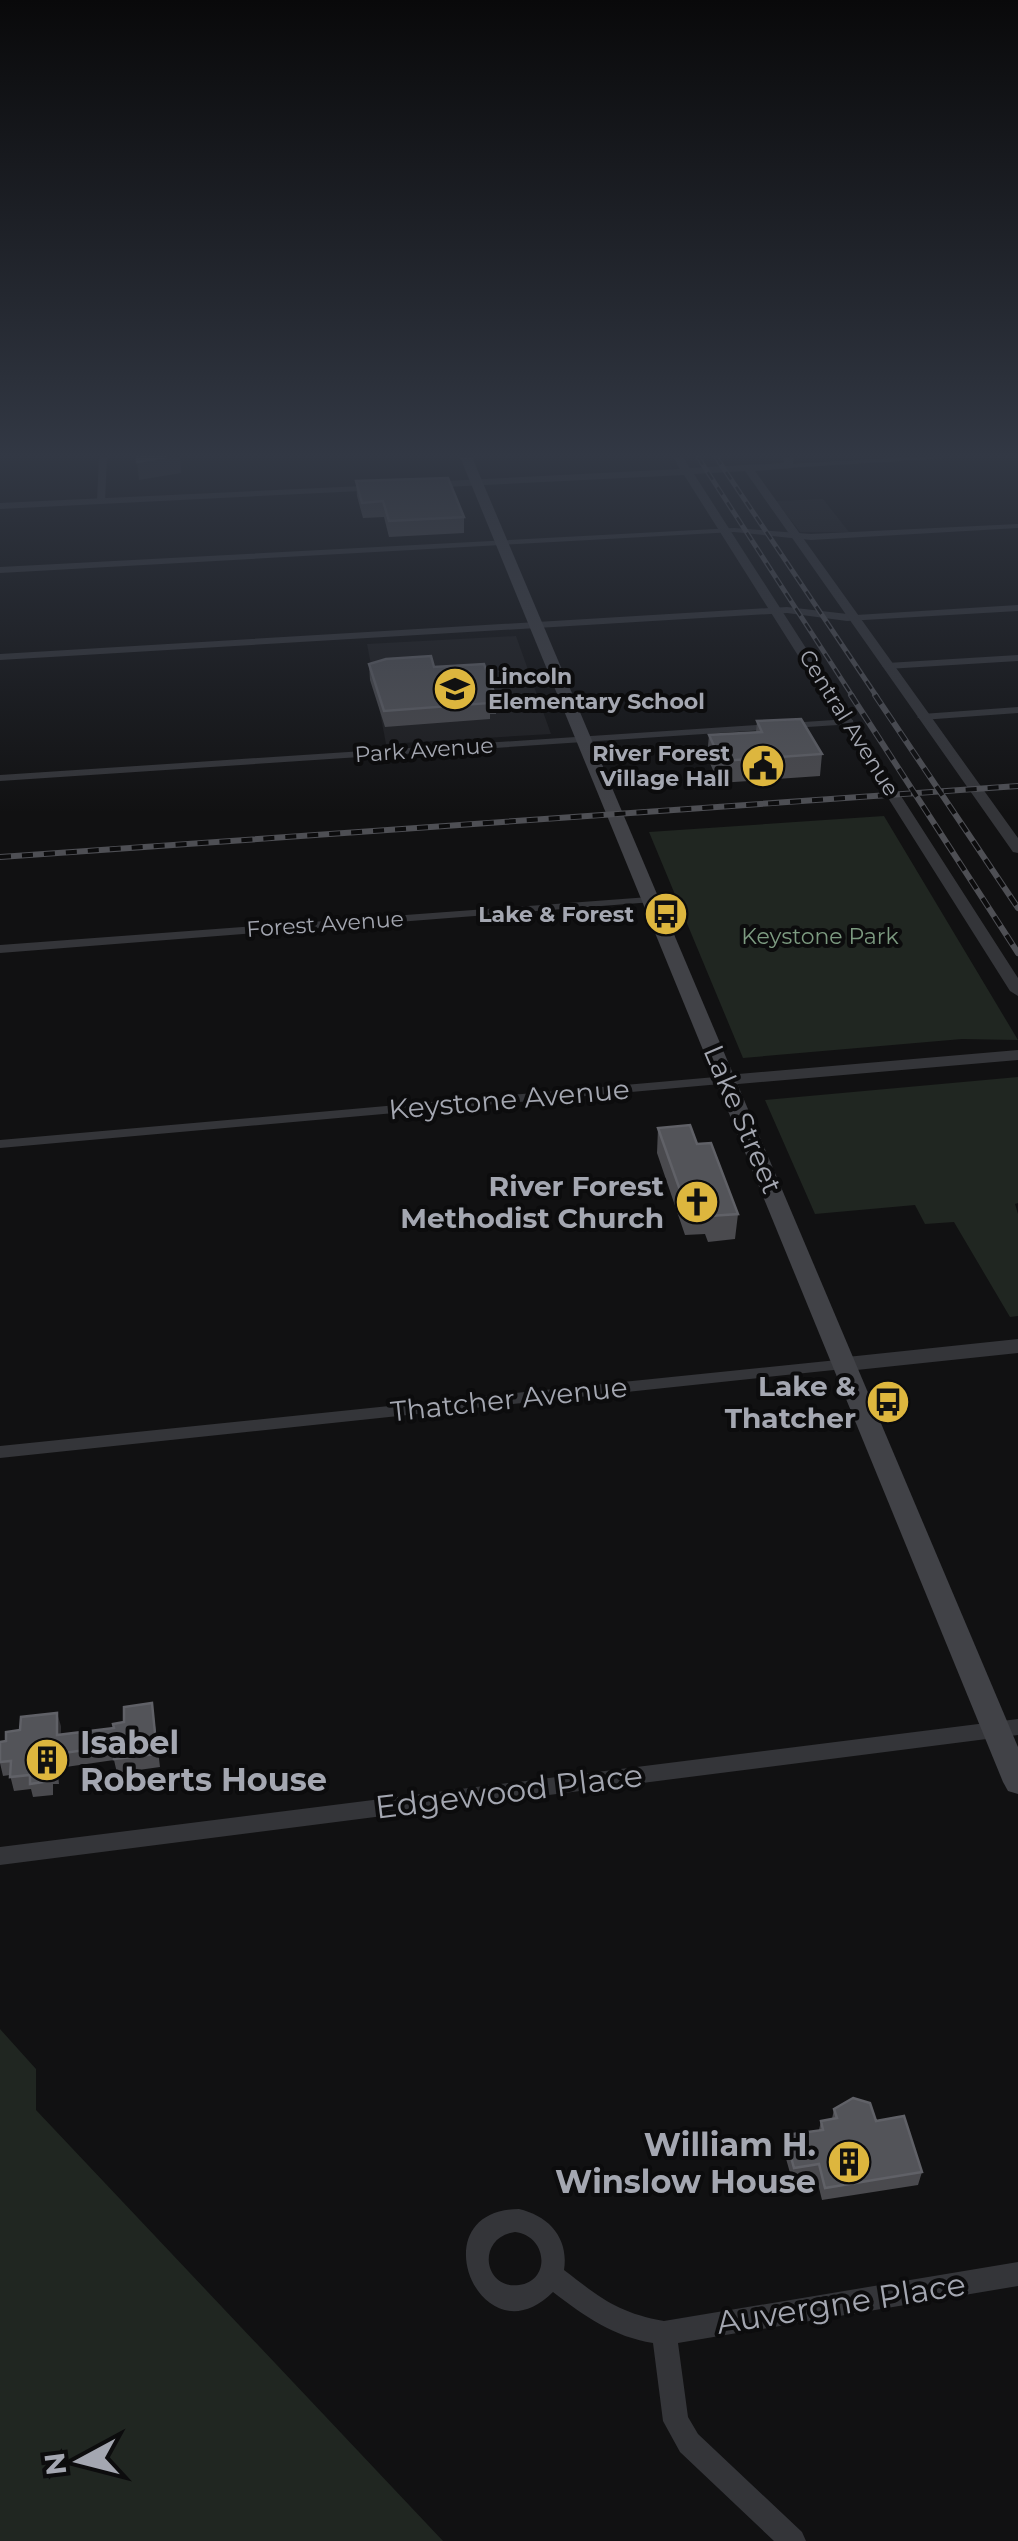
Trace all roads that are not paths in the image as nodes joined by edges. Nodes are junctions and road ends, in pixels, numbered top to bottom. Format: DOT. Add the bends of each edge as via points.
graph roads {
  1 [pos="516,576"];
  2 [pos="755,576"];
  3 [pos="824,576"];
  4 [pos="1018,608"];
  5 [pos="779,612"];
  6 [pos="854,618"];
  7 [pos="536,625"];
  8 [pos="0,657"];
  9 [pos="1018,658"];
  10 [pos="888,666"];
  11 [pos="1018,710"];
  12 [pos="922,716"];
  13 [pos="849,722"];
  14 [pos="584,740"];
  15 [pos="0,778"];
  16 [pos="1018,849"];
  17 [pos="650,900"];
  18 [pos="0,948"];
  19 [pos="1018,991"];
  20 [pos="1018,1055"];
  21 [pos="726,1080"];
  22 [pos="0,1144"];
  23 [pos="1018,1346"];
  24 [pos="846,1364"];
  25 [pos="0,1452"];
  26 [pos="1007,1728"];
  27 [pos="1018,1782"];
  28 [pos="0,1856"];
  29 [pos="1018,2274"];
  30 [pos="550,2275"];
  31 [pos="664,2332"];
  32 [pos="793,2541"];
  1 -- 7 [label="main road, Lake Street"];
  2 -- 5 [label="street, Central Avenue"];
  3 -- 6 [label="street"];
  4 -- 6 [label="street"];
  5 -- 6 [label="street"];
  5 -- 7 [label="street"];
  5 -- 13 [label="street, Central Avenue"];
  6 -- 10 [label="street"];
  7 -- 8 [label="street"];
  7 -- 14 [label="main road, Lake Street"];
  9 -- 10 [label="street"];
  10 -- 12 [label="street"];
  11 -- 12 [label="street"];
  12 -- 16 [label="street"];
  13 -- 14 [label="street, Park Avenue"];
  13 -- 19 [label="street, Central Avenue"];
  14 -- 15 [label="street, Park Avenue"];
  14 -- 17 [label="main road, Lake Street"];
  17 -- 18 [label="street, Forest Avenue"];
  17 -- 21 [label="main road, Lake Street"];
  20 -- 21 [label="street, Keystone Avenue"];
  21 -- 22 [label="street, Keystone Avenue"];
  21 -- 24 [label="main road, Lake Street"];
  23 -- 24 [label="street, Thatcher Avenue"];
  24 -- 25 [label="street, Thatcher Avenue"];
  24 -- 26 [label="main road, Lake Street"];
  26 -- 27 [label="main road, Lake Street"];
  26 -- 28 [label="street, Edgewood Place"];
  29 -- 31 [label="street, Auvergne Place"];
  30 -- 31 [label="street" via="609,2320"];
  31 -- 32 [label="street" via="676,2422 688,2443"];
}
